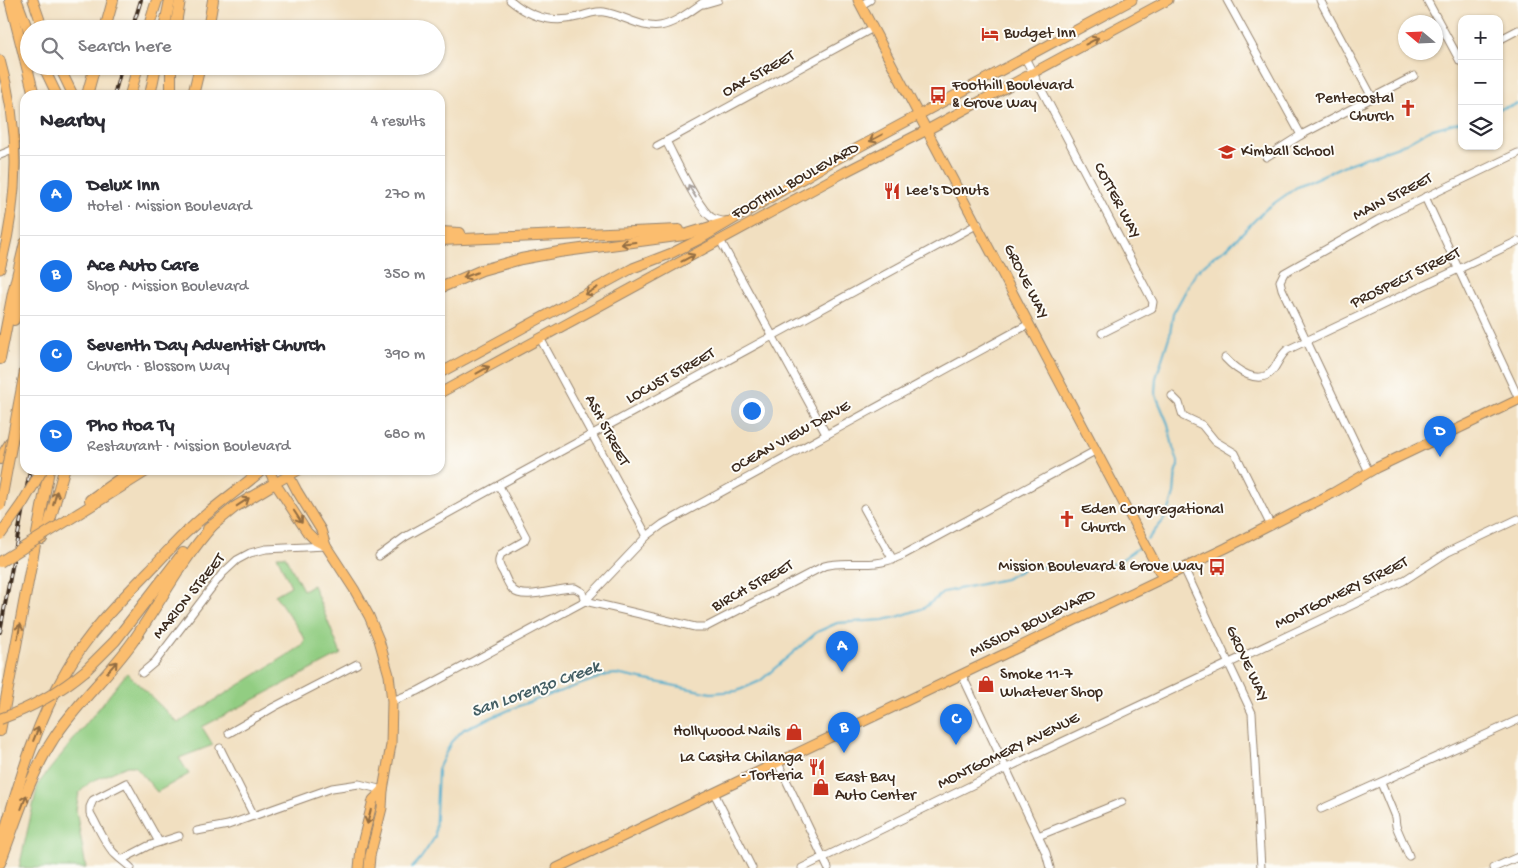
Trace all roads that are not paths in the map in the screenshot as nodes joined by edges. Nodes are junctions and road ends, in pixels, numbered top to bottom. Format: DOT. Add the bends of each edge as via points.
graph roads {
  1 [pos="10,0"];
  2 [pos="17,0"];
  3 [pos="33,0"];
  4 [pos="113,0"];
  5 [pos="157,0"];
  6 [pos="170,0"];
  7 [pos="180,0"];
  8 [pos="213,0"];
  9 [pos="510,0"];
  10 [pos="718,0"];
  11 [pos="870,0"];
  12 [pos="1132,0"];
  13 [pos="1168,0"];
  14 [pos="1227,0"];
  15 [pos="1320,0"];
  16 [pos="1427,0"];
  17 [pos="704,2"];
  18 [pos="860,2"];
  19 [pos="24,20"];
  20 [pos="40,20"];
  21 [pos="107,20"];
  22 [pos="151,20"];
  23 [pos="166,20"];
  24 [pos="177,20"];
  25 [pos="210,20"];
  26 [pos="873,28"];
  27 [pos="1518,30"];
  28 [pos="1503,38"];
  29 [pos="20,40"];
  30 [pos="1458,55"];
  31 [pos="1025,58"];
  32 [pos="0,60"];
  33 [pos="1033,72"];
  34 [pos="29,75"];
  35 [pos="49,75"];
  36 [pos="63,75"];
  37 [pos="93,75"];
  38 [pos="136,75"];
  39 [pos="154,75"];
  40 [pos="171,75"];
  41 [pos="198,75"];
  42 [pos="1414,76"];
  43 [pos="33,90"];
  44 [pos="55,90"];
  45 [pos="71,90"];
  46 [pos="88,90"];
  47 [pos="131,90"];
  48 [pos="151,90"];
  49 [pos="171,90"];
  50 [pos="194,90"];
  51 [pos="1372,97"];
  52 [pos="919,116"];
  53 [pos="927,130"];
  54 [pos="1301,135"];
  55 [pos="666,142"];
  56 [pos="657,146"];
  57 [pos="15,149"];
  58 [pos="1518,153"];
  59 [pos="0,155"];
  60 [pos="1266,157"];
  61 [pos="1425,197"];
  62 [pos="727,222"];
  63 [pos="978,224"];
  64 [pos="445,232"];
  65 [pos="579,235"];
  66 [pos="445,240"];
  67 [pos="720,240"];
  68 [pos="1518,241"];
  69 [pos="20,264"];
  70 [pos="0,269"];
  71 [pos="1458,269"];
  72 [pos="445,286"];
  73 [pos="20,297"];
  74 [pos="1029,324"];
  75 [pos="1102,333"];
  76 [pos="773,336"];
  77 [pos="540,338"];
  78 [pos="1307,342"];
  79 [pos="1225,358"];
  80 [pos="0,359"];
  81 [pos="0,363"];
  82 [pos="445,371"];
  83 [pos="445,390"];
  84 [pos="1172,396"];
  85 [pos="20,398"];
  86 [pos="1518,399"];
  87 [pos="20,427"];
  88 [pos="20,434"];
  89 [pos="826,434"];
  90 [pos="592,436"];
  91 [pos="1096,451"];
  92 [pos="0,460"];
  93 [pos="1369,472"];
  94 [pos="39,475"];
  95 [pos="49,475"];
  96 [pos="63,475"];
  97 [pos="124,475"];
  98 [pos="140,475"];
  99 [pos="256,475"];
  100 [pos="271,475"];
  101 [pos="284,475"];
  102 [pos="289,475"];
  103 [pos="275,483"];
  104 [pos="499,486"];
  105 [pos="0,506"];
  106 [pos="864,508"];
  107 [pos="214,509"];
  108 [pos="1518,519"];
  109 [pos="68,520"];
  110 [pos="213,526"];
  111 [pos="1271,526"];
  112 [pos="0,535"];
  113 [pos="647,536"];
  114 [pos="326,546"];
  115 [pos="378,556"];
  116 [pos="33,558"];
  117 [pos="893,560"];
  118 [pos="0,562"];
  119 [pos="1184,568"];
  120 [pos="1163,578"];
  121 [pos="585,601"];
  122 [pos="129,623"];
  123 [pos="1230,663"];
  124 [pos="357,664"];
  125 [pos="142,673"];
  126 [pos="962,675"];
  127 [pos="392,701"];
  128 [pos="0,719"];
  129 [pos="1518,720"];
  130 [pos="0,731"];
  131 [pos="229,733"];
  132 [pos="220,748"];
  133 [pos="778,763"];
  134 [pos="1007,768"];
  135 [pos="1381,783"];
  136 [pos="382,790"];
  137 [pos="714,793"];
  138 [pos="1122,802"];
  139 [pos="1321,809"];
  140 [pos="254,816"];
  141 [pos="196,831"];
  142 [pos="179,836"];
  143 [pos="1038,836"];
  144 [pos="159,842"];
  145 [pos="0,848"];
  146 [pos="1408,856"];
  147 [pos="1518,856"];
  148 [pos="823,858"];
  149 [pos="123,859"];
  150 [pos="0,864"];
  151 [pos="569,866"];
  152 [pos="131,868"];
  153 [pos="359,868"];
  154 [pos="369,868"];
  155 [pos="557,868"];
  156 [pos="752,868"];
  157 [pos="802,868"];
  158 [pos="828,868"];
  159 [pos="1050,868"];
  160 [pos="1261,868"];
  161 [pos="1493,868"];
  1 -- 29 [label="highway"];
  2 -- 19 [label="main road"];
  3 -- 20 [label="main road"];
  4 -- 21 [label="highway"];
  5 -- 22 [label="highway"];
  6 -- 23 [label="highway"];
  7 -- 24 [label="highway"];
  8 -- 25 [label="highway"];
  9 -- 17 [label="street" via="527,13 547,19 567,20 599,11 650,26 674,21"];
  10 -- 17 [label="street"];
  11 -- 18 [label="street"];
  12 -- 31 [label="main road, FOOTHILL BOULEVARD"];
  33 -- 13 [label="main road, FOOTHILL BOULEVARD, one-way"];
  14 -- 54 [label="street"];
  15 -- 51 [label="street"];
  16 -- 30 [label="street"];
  18 -- 26 [label="main road, GROVE WAY"];
  26 -- 52 [label="main road, GROVE WAY"];
  26 -- 55 [label="street, OAK STREET"];
  27 -- 28 [label="street"];
  31 -- 33 [label="street, COTTER WAY"];
  31 -- 52 [label="main road, FOOTHILL BOULEVARD"];
  32 -- 57 [label="main road" via="11,105"];
  33 -- 53 [label="main road, FOOTHILL BOULEVARD"];
  33 -- 75 [label="street, COTTER WAY" via="1153,302 1152,308"];
  34 -- 43 [label="highway"];
  35 -- 44 [label="main road"];
  36 -- 45 [label="main road"];
  37 -- 46 [label="highway"];
  38 -- 47 [label="highway"];
  39 -- 48 [label="highway"];
  40 -- 49 [label="highway"];
  41 -- 50 [label="highway"];
  42 -- 51 [label="street"];
  51 -- 54 [label="street"];
  52 -- 53 [label="main road, GROVE WAY"];
  52 -- 62 [label="main road, FOOTHILL BOULEVARD, one-way"];
  53 -- 63 [label="main road, GROVE WAY"];
  53 -- 67 [label="main road, FOOTHILL BOULEVARD"];
  54 -- 60 [label="street"];
  55 -- 56 [label="street, OAK STREET"];
  62 -- 55 [label="street, one-way" via="706,211"];
  57 -- 59 [label="street"];
  57 -- 70 [label="main road" via="16,181"];
  58 -- 61 [label="street, MAIN STREET"];
  61 -- 71 [label="street"];
  61 -- 78 [label="street, MAIN STREET" via="1285,273 1281,286"];
  62 -- 65 [label="highway" via="681,230"];
  62 -- 72 [label="highway, one-way" via="684,235 521,259 482,270"];
  62 -- 82 [label="main road, FOOTHILL BOULEVARD, one-way" via="683,248 633,268"];
  63 -- 74 [label="main road, GROVE WAY"];
  63 -- 76 [label="street, LOCUST STREET"];
  64 -- 65 [label="highway"];
  65 -- 66 [label="highway"];
  67 -- 76 [label="street"];
  77 -- 67 [label="main road, FOOTHILL BOULEVARD, one-way"];
  68 -- 71 [label="street, PROSPECT STREET"];
  69 -- 80 [label="highway"];
  71 -- 78 [label="street, PROSPECT STREET"];
  71 -- 86 [label="street"];
  73 -- 81 [label="highway"];
  74 -- 89 [label="street, OCEAN VIEW DRIVE"];
  74 -- 91 [label="main road, GROVE WAY"];
  76 -- 89 [label="street"];
  76 -- 90 [label="street, LOCUST STREET"];
  83 -- 77 [label="main road, FOOTHILL BOULEVARD, one-way"];
  77 -- 90 [label="street, ASH STREET"];
  78 -- 79 [label="street, PROSPECT STREET" via="1287,350 1268,375 1260,377 1235,369"];
  78 -- 93 [label="street"];
  84 -- 111 [label="street" via="1179,402 1183,416 1202,425 1215,441 1235,453"];
  85 -- 105 [label="highway, bridge"];
  86 -- 93 [label="main road, MISSION BOULEVARD"];
  87 -- 92 [label="highway"];
  88 -- 92 [label="highway"];
  89 -- 113 [label="street, OCEAN VIEW DRIVE" via="663,524"];
  90 -- 104 [label="street, LOCUST STREET"];
  90 -- 113 [label="street, ASH STREET"];
  91 -- 117 [label="street, BIRCH STREET"];
  91 -- 120 [label="main road, GROVE WAY"];
  93 -- 111 [label="main road, MISSION BOULEVARD"];
  94 -- 112 [label="highway, bridge"];
  95 -- 116 [label="highway"];
  116 -- 96 [label="highway, one-way" via="49,524"];
  97 -- 109 [label="highway" via="99,492"];
  98 -- 109 [label="highway"];
  99 -- 107 [label="highway"];
  100 -- 103 [label="main road"];
  101 -- 103 [label="main road"];
  102 -- 114 [label="main road" via="321,530"];
  110 -- 103 [label="highway, one-way"];
  103 -- 114 [label="main road, one-way" via="308,532"];
  104 -- 115 [label="street, LOCUST STREET"];
  104 -- 121 [label="street" via="526,537 499,557 499,564 511,587 517,593 526,594 575,588 582,592"];
  106 -- 117 [label="street"];
  107 -- 122 [label="highway" via="165,566 135,608"];
  145 -- 107 [label="highway, one-way" via="34,738 74,658 131,590 191,527"];
  108 -- 123 [label="street, MONTGOMERY STREET" via="1448,552 1403,581"];
  109 -- 118 [label="highway, bridge"];
  110 -- 122 [label="highway" via="183,552"];
  150 -- 110 [label="highway, one-way" via="33,778 53,739 127,649 189,555"];
  111 -- 119 [label="main road, MISSION BOULEVARD"];
  113 -- 121 [label="street, OCEAN VIEW DRIVE"];
  114 -- 125 [label="street, MARION STREET" via="261,550 237,560 222,574 155,662"];
  114 -- 127 [label="main road" via="373,623 387,666"];
  130 -- 116 [label="highway, one-way"];
  117 -- 121 [label="street, BIRCH STREET" via="824,566 701,628"];
  119 -- 120 [label="main road, MISSION BOULEVARD"];
  119 -- 123 [label="street, GROVE WAY"];
  120 -- 126 [label="main road, MISSION BOULEVARD"];
  121 -- 127 [label="street" via="418,691"];
  122 -- 128 [label="highway, bridge" via="86,670 46,698"];
  123 -- 134 [label="street, MONTGOMERY AVENUE"];
  123 -- 160 [label="street, GROVE WAY" via="1253,717"];
  124 -- 131 [label="street"];
  126 -- 133 [label="main road, MISSION BOULEVARD"];
  126 -- 134 [label="street"];
  127 -- 136 [label="main road" via="391,745"];
  129 -- 135 [label="street"];
  132 -- 140 [label="street"];
  133 -- 137 [label="main road, MISSION BOULEVARD"];
  133 -- 148 [label="street"];
  134 -- 143 [label="street"];
  134 -- 148 [label="street, MONTGOMERY AVENUE"];
  135 -- 139 [label="street"];
  135 -- 146 [label="street"];
  136 -- 140 [label="street" via="351,784"];
  136 -- 153 [label="main road, one-way" via="373,800"];
  136 -- 154 [label="main road" via="382,808"];
  137 -- 151 [label="main road, MISSION BOULEVARD"];
  137 -- 156 [label="street"];
  138 -- 143 [label="street"];
  140 -- 141 [label="street"];
  142 -- 144 [label="street"];
  143 -- 159 [label="street"];
  144 -- 149 [label="street"];
  144 -- 149 [label="street" via="126,783 93,800 90,807 90,813 110,849"];
  147 -- 161 [label="street"];
  148 -- 157 [label="street, MONTGOMERY AVENUE"];
  148 -- 158 [label="street"];
  149 -- 152 [label="street"];
  151 -- 155 [label="main road, MISSION BOULEVARD"];
}
